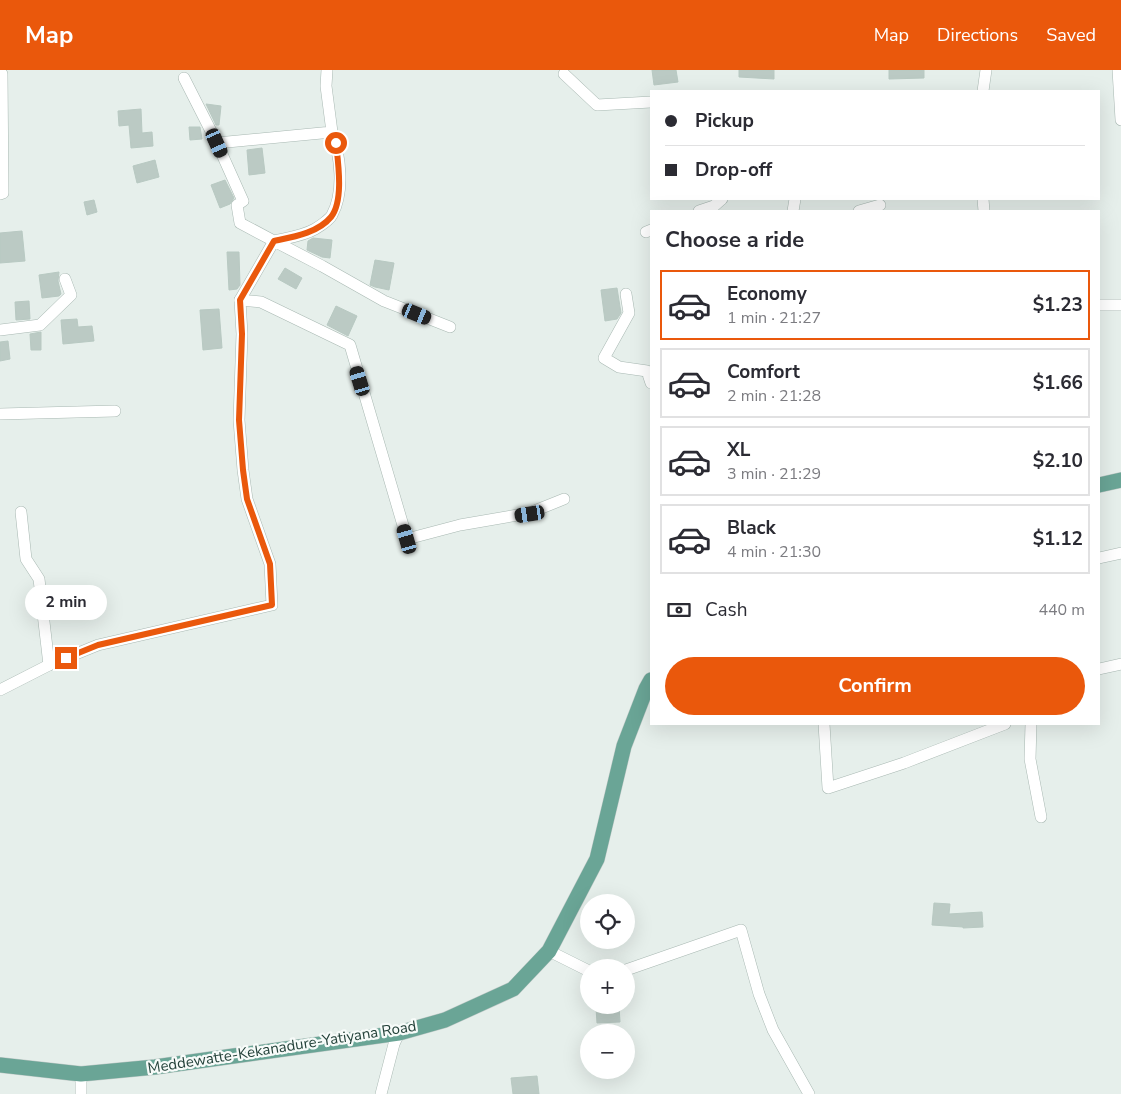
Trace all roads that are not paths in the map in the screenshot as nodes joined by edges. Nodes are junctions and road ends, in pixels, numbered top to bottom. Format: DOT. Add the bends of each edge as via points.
graph roads {
  1 [pos="14,70"];
  2 [pos="327,70"];
  3 [pos="986,70"];
  4 [pos="1118,70"];
  5 [pos="565,71"];
  6 [pos="1,72"];
  7 [pos="184,78"];
  8 [pos="983,90"];
  9 [pos="650,102"];
  10 [pos="1121,120"];
  11 [pos="332,132"];
  12 [pos="217,143"];
  13 [pos="0,194"];
  14 [pos="721,200"];
  15 [pos="880,205"];
  16 [pos="702,210"];
  17 [pos="862,210"];
  18 [pos="274,241"];
  19 [pos="65,279"];
  20 [pos="626,294"];
  21 [pos="240,300"];
  22 [pos="1100,305"];
  23 [pos="1121,305"];
  24 [pos="450,327"];
  25 [pos="0,330"];
  26 [pos="650,380"];
  27 [pos="115,411"];
  28 [pos="0,414"];
  29 [pos="1121,480"];
  30 [pos="1100,485"];
  31 [pos="564,499"];
  32 [pos="21,512"];
  33 [pos="1121,553"];
  34 [pos="1100,558"];
  35 [pos="1121,664"];
  36 [pos="49,665"];
  37 [pos="1100,669"];
  38 [pos="650,682"];
  39 [pos="0,690"];
  40 [pos="824,725"];
  41 [pos="1003,725"];
  42 [pos="1032,725"];
  43 [pos="1041,817"];
  44 [pos="549,951"];
  45 [pos="580,966"];
  46 [pos="635,967"];
  47 [pos="399,1033"];
  48 [pos="0,1065"];
  49 [pos="81,1074"];
  50 [pos="81,1094"];
  51 [pos="381,1094"];
  52 [pos="809,1094"];
  1 -- 6 [label="street"];
  2 -- 11 [label="street"];
  3 -- 8 [label="street"];
  4 -- 10 [label="street"];
  5 -- 9 [label="street" via="597,105"];
  6 -- 13 [label="street" via="3,193"];
  7 -- 12 [label="street"];
  11 -- 12 [label="street"];
  11 -- 18 [label="street" via="336,143 339,195 332,216 315,229"];
  12 -- 18 [label="street" via="243,201 237,205 240,222"];
  14 -- 16 [label="street"];
  15 -- 17 [label="street"];
  18 -- 21 [label="street"];
  18 -- 24 [label="street" via="384,301"];
  19 -- 25 [label="street" via="70,295 40,325"];
  20 -- 26 [label="street" via="629,313 604,358 619,366 647,372"];
  21 -- 31 [label="street" via="261,302 350,345 407,539 460,525 530,514"];
  21 -- 36 [label="street" via="239,420 243,470 247,499 270,564 272,605 98,645"];
  22 -- 23 [label="street"];
  27 -- 28 [label="street"];
  29 -- 30 [label="main road"];
  32 -- 36 [label="street" via="26,559 39,579"];
  33 -- 34 [label="street"];
  35 -- 37 [label="street"];
  36 -- 39 [label="street"];
  38 -- 44 [label="main road, Meddewatte-Kekanadure-Yatiyana Road" via="624,746 597,859"];
  40 -- 41 [label="street" via="828,788"];
  42 -- 43 [label="street" via="1030,759"];
  44 -- 45 [label="street"];
  44 -- 47 [label="main road, Meddewatte-Kekanadure-Yatiyana Road" via="513,989 444,1020"];
  46 -- 52 [label="street" via="741,930 759,994 774,1030"];
  47 -- 49 [label="main road, Meddewatte-Kekanadure-Yatiyana Road" via="155,1067"];
  47 -- 51 [label="street"];
  48 -- 49 [label="main road, Meddewatte-Kekanadure-Yatiyana Road"];
  49 -- 50 [label="street"];
}
